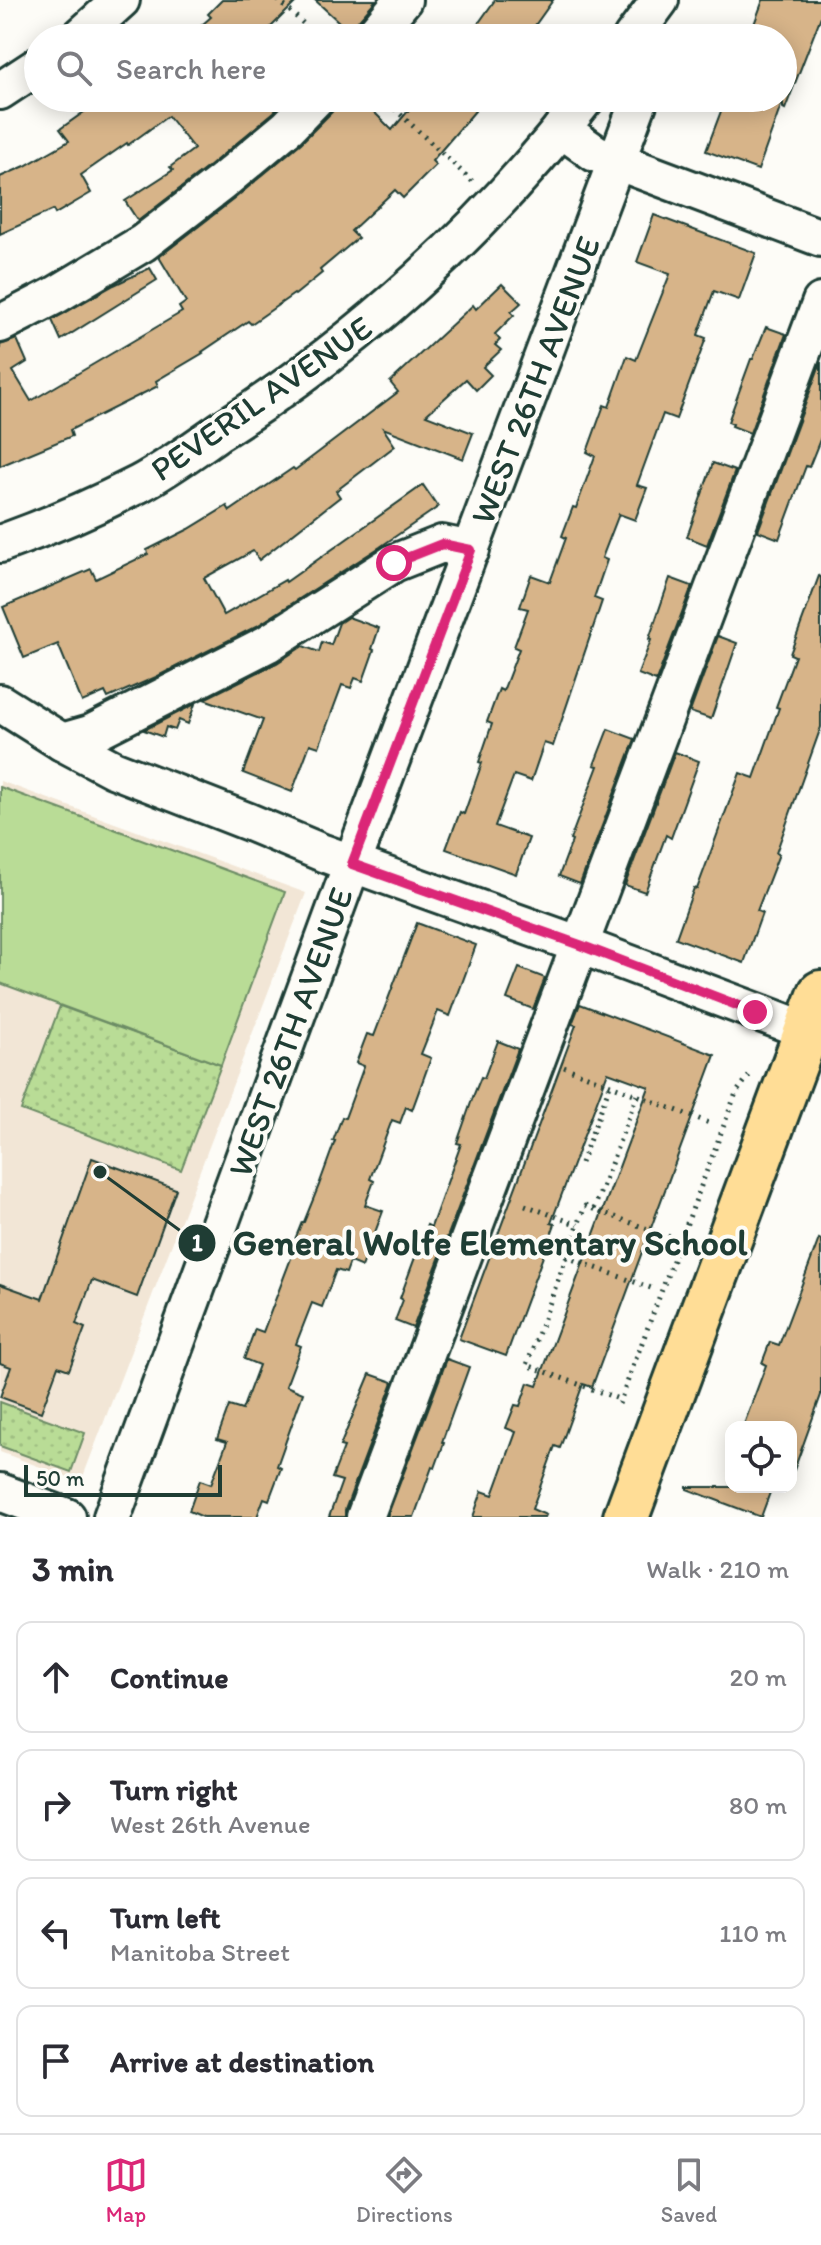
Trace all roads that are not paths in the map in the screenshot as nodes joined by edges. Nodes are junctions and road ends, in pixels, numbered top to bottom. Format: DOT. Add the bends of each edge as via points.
graph roads {
  1 [pos="121,0"];
  2 [pos="403,0"];
  3 [pos="660,0"];
  4 [pos="676,0"];
  5 [pos="94,24"];
  6 [pos="383,24"];
  7 [pos="642,24"];
  8 [pos="667,24"];
  9 [pos="24,75"];
  10 [pos="0,91"];
  11 [pos="302,112"];
  12 [pos="575,112"];
  13 [pos="635,112"];
  14 [pos="561,129"];
  15 [pos="617,162"];
  16 [pos="821,238"];
  17 [pos="821,302"];
  18 [pos="0,324"];
  19 [pos="0,544"];
  20 [pos="471,550"];
  21 [pos="0,703"];
  22 [pos="62,742"];
  23 [pos="352,864"];
  24 [pos="580,945"];
  25 [pos="816,1020"];
  26 [pos="0,1492"];
  27 [pos="67,1517"];
  28 [pos="112,1517"];
  29 [pos="365,1517"];
  30 [pos="626,1517"];
  1 -- 5 [label="street"];
  2 -- 6 [label="street"];
  3 -- 7 [label="street"];
  4 -- 8 [label="street"];
  9 -- 10 [label="street"];
  11 -- 18 [label="street" via="143,243"];
  12 -- 14 [label="street, PEVERIL AVENUE"];
  13 -- 15 [label="street, WEST 26TH AVENUE"];
  14 -- 15 [label="street"];
  14 -- 19 [label="street, PEVERIL AVENUE" via="424,274 278,395 141,483"];
  15 -- 16 [label="street"];
  15 -- 20 [label="street, WEST 26TH AVENUE"];
  17 -- 24 [label="street"];
  20 -- 22 [label="street" via="442,544 394,563 267,644 90,734"];
  20 -- 23 [label="street, WEST 26TH AVENUE"];
  21 -- 22 [label="street"];
  22 -- 23 [label="street" via="113,769"];
  23 -- 24 [label="street"];
  23 -- 28 [label="street, WEST 26TH AVENUE"];
  24 -- 25 [label="street"];
  24 -- 29 [label="street"];
  25 -- 30 [label="main road"];
  26 -- 27 [label="street"];
}
